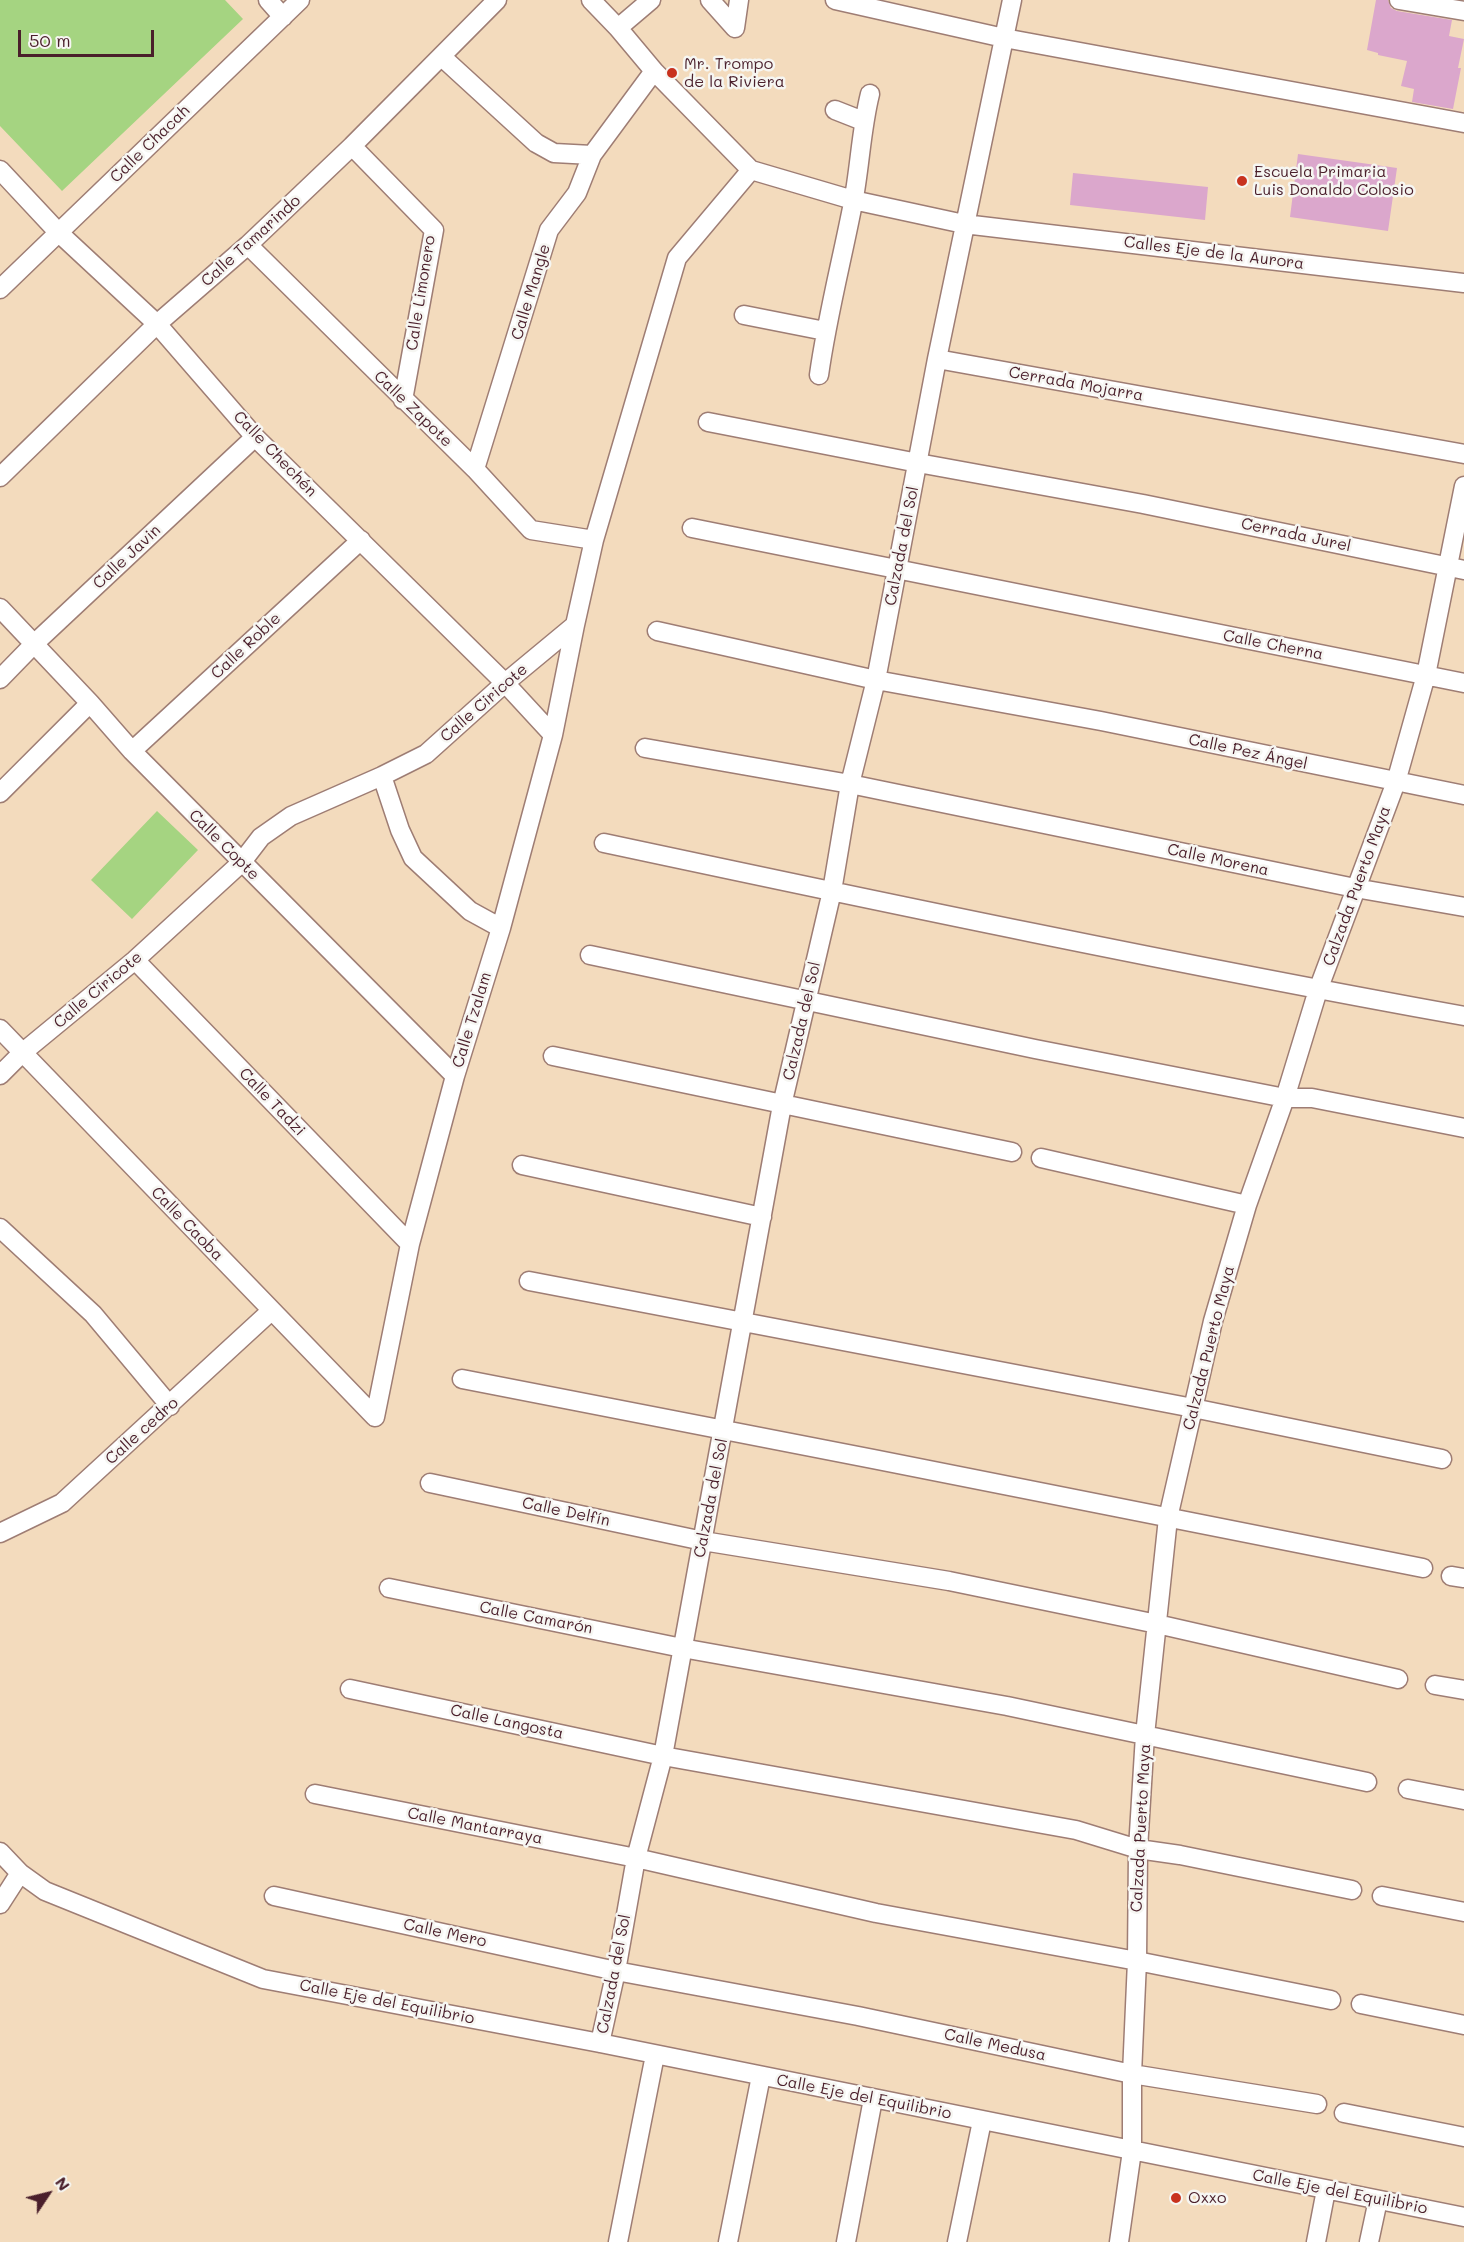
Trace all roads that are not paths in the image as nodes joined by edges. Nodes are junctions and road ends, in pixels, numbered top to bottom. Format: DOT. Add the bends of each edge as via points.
graph roads {
  1 [pos="268,0"];
  2 [pos="300,0"];
  3 [pos="497,0"];
  4 [pos="591,0"];
  5 [pos="651,0"];
  6 [pos="710,0"];
  7 [pos="739,0"];
  8 [pos="835,0"];
  9 [pos="1012,0"];
  10 [pos="1399,0"];
  11 [pos="1464,11"];
  12 [pos="283,17"];
  13 [pos="618,28"];
  14 [pos="1004,38"];
  15 [pos="442,57"];
  16 [pos="654,71"];
  17 [pos="870,94"];
  18 [pos="835,110"];
  19 [pos="863,121"];
  20 [pos="1464,123"];
  21 [pos="352,146"];
  22 [pos="592,155"];
  23 [pos="0,170"];
  24 [pos="752,170"];
  25 [pos="853,200"];
  26 [pos="964,224"];
  27 [pos="58,232"];
  28 [pos="248,246"];
  29 [pos="1464,282"];
  30 [pos="0,289"];
  31 [pos="744,315"];
  32 [pos="157,324"];
  33 [pos="825,331"];
  34 [pos="937,359"];
  35 [pos="819,375"];
  36 [pos="403,400"];
  37 [pos="708,422"];
  38 [pos="255,437"];
  39 [pos="1464,454"];
  40 [pos="918,463"];
  41 [pos="475,469"];
  42 [pos="0,477"];
  43 [pos="1464,486"];
  44 [pos="692,528"];
  45 [pos="361,540"];
  46 [pos="594,540"];
  47 [pos="1456,568"];
  48 [pos="897,570"];
  49 [pos="0,608"];
  50 [pos="575,625"];
  51 [pos="657,631"];
  52 [pos="34,643"];
  53 [pos="1426,675"];
  54 [pos="0,679"];
  55 [pos="876,680"];
  56 [pos="505,683"];
  57 [pos="1464,683"];
  58 [pos="90,703"];
  59 [pos="553,735"];
  60 [pos="645,748"];
  61 [pos="132,751"];
  62 [pos="382,776"];
  63 [pos="1396,782"];
  64 [pos="850,784"];
  65 [pos="0,793"];
  66 [pos="1464,795"];
  67 [pos="604,843"];
  68 [pos="241,863"];
  69 [pos="1354,888"];
  70 [pos="832,891"];
  71 [pos="1464,907"];
  72 [pos="501,928"];
  73 [pos="590,955"];
  74 [pos="135,960"];
  75 [pos="1318,990"];
  76 [pos="806,1001"];
  77 [pos="1464,1016"];
  78 [pos="0,1029"];
  79 [pos="22,1053"];
  80 [pos="553,1056"];
  81 [pos="0,1075"];
  82 [pos="455,1076"];
  83 [pos="1285,1098"];
  84 [pos="783,1105"];
  85 [pos="1464,1128"];
  86 [pos="1011,1152"];
  87 [pos="1041,1158"];
  88 [pos="522,1166"];
  89 [pos="1247,1205"];
  90 [pos="762,1217"];
  91 [pos="0,1228"];
  92 [pos="410,1244"];
  93 [pos="529,1281"];
  94 [pos="271,1311"];
  95 [pos="742,1323"];
  96 [pos="462,1379"];
  97 [pos="170,1406"];
  98 [pos="1193,1408"];
  99 [pos="375,1417"];
  100 [pos="724,1429"];
  101 [pos="1442,1459"];
  102 [pos="430,1483"];
  103 [pos="1168,1518"];
  104 [pos="0,1533"];
  105 [pos="703,1541"];
  106 [pos="1422,1568"];
  107 [pos="389,1588"];
  108 [pos="1157,1623"];
  109 [pos="682,1648"];
  110 [pos="1398,1679"];
  111 [pos="1435,1684"];
  112 [pos="350,1689"];
  113 [pos="1464,1690"];
  114 [pos="1145,1736"];
  115 [pos="663,1756"];
  116 [pos="1367,1782"];
  117 [pos="1408,1789"];
  118 [pos="315,1794"];
  119 [pos="1464,1800"];
  120 [pos="1138,1849"];
  121 [pos="0,1852"];
  122 [pos="636,1858"];
  123 [pos="20,1873"];
  124 [pos="1352,1890"];
  125 [pos="274,1896"];
  126 [pos="1382,1896"];
  127 [pos="0,1904"];
  128 [pos="1464,1912"];
  129 [pos="1137,1960"];
  130 [pos="616,1971"];
  131 [pos="1331,2000"];
  132 [pos="1361,2004"];
  133 [pos="858,2016"];
  134 [pos="1464,2025"];
  135 [pos="600,2043"];
  136 [pos="655,2055"];
  137 [pos="1132,2074"];
  138 [pos="761,2076"];
  139 [pos="873,2098"];
  140 [pos="1317,2104"];
  141 [pos="1344,2113"];
  142 [pos="982,2121"];
  143 [pos="1464,2137"];
  144 [pos="1132,2151"];
  145 [pos="1326,2190"];
  146 [pos="1378,2200"];
  147 [pos="1464,2217"];
  148 [pos="618,2242"];
  149 [pos="728,2242"];
  150 [pos="846,2242"];
  151 [pos="957,2242"];
  152 [pos="1119,2242"];
  153 [pos="1316,2242"];
  154 [pos="1369,2242"];
  1 -- 12 [label="street"];
  2 -- 12 [label="street, Calle Chacah"];
  3 -- 15 [label="street, Calle Tamarindo"];
  4 -- 13 [label="street"];
  5 -- 13 [label="street"];
  6 -- 7 [label="street" via="735,28"];
  8 -- 14 [label="street"];
  9 -- 14 [label="street, Calzada del Sol"];
  10 -- 11 [label="street"];
  12 -- 27 [label="street, Calle Chacah"];
  13 -- 16 [label="street"];
  14 -- 20 [label="street"];
  14 -- 26 [label="street, Calzada del Sol"];
  15 -- 21 [label="street, Calle Tamarindo"];
  15 -- 22 [label="street" via="536,143 554,153"];
  16 -- 22 [label="street, Calle Mangle"];
  16 -- 24 [label="street"];
  17 -- 19 [label="street"];
  18 -- 19 [label="street"];
  19 -- 25 [label="street"];
  21 -- 28 [label="street, Calle Tamarindo"];
  21 -- 36 [label="street, Calle Limonero" via="434,230"];
  22 -- 41 [label="street, Calle Mangle" via="577,193 549,230"];
  23 -- 27 [label="street, Calle Chechén"];
  24 -- 25 [label="street, Calles Eje de la Aurora"];
  24 -- 46 [label="street" via="677,258"];
  25 -- 26 [label="street, Calles Eje de la Aurora"];
  25 -- 33 [label="street"];
  26 -- 29 [label="street, Calles Eje de la Aurora"];
  26 -- 34 [label="street, Calzada del Sol"];
  27 -- 30 [label="street, Calle Chacah"];
  27 -- 32 [label="street, Calle Chechén"];
  28 -- 32 [label="street, Calle Tamarindo"];
  28 -- 36 [label="street, Calle Zapote"];
  31 -- 33 [label="street"];
  32 -- 38 [label="street, Calle Chechén"];
  32 -- 42 [label="street, Calle Tamarindo"];
  33 -- 35 [label="street"];
  34 -- 39 [label="street, Cerrada Mojarra"];
  34 -- 40 [label="street, Calzada del Sol"];
  36 -- 41 [label="street, Calle Zapote"];
  37 -- 40 [label="street, Cerrada Jurel"];
  38 -- 45 [label="street, Calle Chechén"];
  38 -- 52 [label="street, Calle Javin"];
  40 -- 47 [label="street, Cerrada Jurel"];
  40 -- 48 [label="street, Calzada del Sol"];
  41 -- 46 [label="street, Calle Zapote" via="531,530"];
  43 -- 47 [label="street, Calzada Puerto Maya"];
  44 -- 48 [label="street, Calle Cherna"];
  45 -- 56 [label="street, Calle Chechén"];
  45 -- 61 [label="street, Calle Roble"];
  46 -- 50 [label="street"];
  47 -- 53 [label="street, Calzada Puerto Maya"];
  48 -- 53 [label="street, Calle Cherna"];
  48 -- 55 [label="street, Calzada del Sol"];
  49 -- 52 [label="street, Calle Copte"];
  50 -- 56 [label="street, Calle Ciricote"];
  50 -- 59 [label="street, Calle Tzalam"];
  51 -- 55 [label="street, Calle Pez Ángel"];
  52 -- 54 [label="street, Calle Javin"];
  52 -- 58 [label="street, Calle Copte"];
  53 -- 57 [label="street, Calle Cherna"];
  53 -- 63 [label="street, Calzada Puerto Maya"];
  55 -- 63 [label="street, Calle Pez Ángel" via="1101,721"];
  55 -- 64 [label="street, Calzada del Sol"];
  56 -- 59 [label="street, Calle Chechén"];
  56 -- 62 [label="street, Calle Ciricote" via="426,754"];
  58 -- 61 [label="street, Calle Copte"];
  58 -- 65 [label="street"];
  59 -- 72 [label="street, Calle Tzalam"];
  60 -- 64 [label="street, Calle Morena"];
  61 -- 68 [label="street, Calle Copte"];
  62 -- 68 [label="street, Calle Ciricote" via="291,816 261,837"];
  62 -- 72 [label="street" via="413,858 470,911"];
  63 -- 66 [label="street, Calle Pez Ángel"];
  63 -- 69 [label="street, Calzada Puerto Maya"];
  64 -- 69 [label="street, Calle Morena"];
  64 -- 70 [label="street, Calzada del Sol"];
  67 -- 70 [label="street"];
  68 -- 74 [label="street, Calle Ciricote"];
  68 -- 82 [label="street, Calle Copte"];
  69 -- 71 [label="street, Calle Morena"];
  69 -- 75 [label="street, Calzada Puerto Maya"];
  70 -- 75 [label="street"];
  70 -- 76 [label="street, Calzada del Sol"];
  72 -- 82 [label="street, Calle Tzalam"];
  73 -- 76 [label="street"];
  74 -- 79 [label="street, Calle Ciricote"];
  74 -- 92 [label="street, Calle Tadzi"];
  75 -- 77 [label="street"];
  75 -- 83 [label="street, Calzada Puerto Maya"];
  76 -- 83 [label="street"];
  76 -- 84 [label="street, Calzada del Sol"];
  78 -- 79 [label="street, Calle Caoba"];
  79 -- 81 [label="street, Calle Ciricote"];
  79 -- 94 [label="street, Calle Caoba"];
  80 -- 84 [label="street"];
  82 -- 92 [label="street, Calle Tzalam"];
  83 -- 85 [label="street" via="1312,1098"];
  83 -- 89 [label="street, Calzada Puerto Maya"];
  84 -- 86 [label="street"];
  84 -- 90 [label="street, Calzada del Sol"];
  87 -- 89 [label="street"];
  88 -- 90 [label="street"];
  89 -- 98 [label="street, Calzada Puerto Maya" via="1213,1321"];
  90 -- 95 [label="street, Calzada del Sol"];
  91 -- 97 [label="street" via="93,1314"];
  92 -- 99 [label="street, Calle Tzalam"];
  93 -- 95 [label="street"];
  94 -- 97 [label="street, Calle cedro"];
  94 -- 99 [label="street, Calle Caoba"];
  95 -- 98 [label="street"];
  95 -- 100 [label="street, Calzada del Sol"];
  96 -- 100 [label="street"];
  97 -- 104 [label="street, Calle cedro" via="62,1503"];
  98 -- 101 [label="street"];
  98 -- 103 [label="street, Calzada Puerto Maya"];
  100 -- 103 [label="street"];
  100 -- 105 [label="street, Calzada del Sol"];
  102 -- 105 [label="street, Calle Delfín"];
  103 -- 106 [label="street"];
  103 -- 108 [label="street, Calzada Puerto Maya"];
  105 -- 108 [label="street, Calle Delfín" via="949,1581"];
  105 -- 109 [label="street, Calzada del Sol"];
  107 -- 109 [label="street, Calle Camarón"];
  108 -- 110 [label="street, Calle Delfín"];
  108 -- 114 [label="street, Calzada Puerto Maya"];
  109 -- 114 [label="street, Calle Camarón" via="926,1690"];
  109 -- 115 [label="street, Calzada del Sol"];
  111 -- 113 [label="street"];
  112 -- 115 [label="street, Calle Langosta"];
  114 -- 116 [label="street, Calle Camarón"];
  114 -- 120 [label="street, Calzada Puerto Maya"];
  115 -- 120 [label="street, Calle Langosta" via="1076,1830"];
  115 -- 122 [label="street, Calzada del Sol"];
  117 -- 119 [label="street"];
  118 -- 122 [label="street, Calle Mantarraya"];
  120 -- 124 [label="street, Calle Langosta"];
  120 -- 129 [label="street, Calzada Puerto Maya"];
  121 -- 123 [label="street, Calle Eje del Equilibrio"];
  122 -- 129 [label="street, Calle Mantarraya" via="876,1913"];
  122 -- 130 [label="street, Calzada del Sol"];
  123 -- 127 [label="street"];
  123 -- 135 [label="street, Calle Eje del Equilibrio" via="45,1891 263,1979"];
  125 -- 130 [label="street, Calle Mero"];
  126 -- 128 [label="street"];
  129 -- 131 [label="street, Calle Mantarraya"];
  129 -- 137 [label="street, Calzada Puerto Maya"];
  130 -- 133 [label="street, Calle Mero"];
  130 -- 135 [label="street, Calzada del Sol"];
  132 -- 134 [label="street"];
  133 -- 137 [label="street, Calle Medusa"];
  135 -- 136 [label="street, Calle Eje del Equilibrio"];
  136 -- 138 [label="street, Calle Eje del Equilibrio"];
  136 -- 148 [label="street"];
  137 -- 140 [label="street, Calle Medusa"];
  137 -- 144 [label="street, Calzada Puerto Maya"];
  138 -- 139 [label="street, Calle Eje del Equilibrio"];
  138 -- 149 [label="street"];
  139 -- 142 [label="street, Calle Eje del Equilibrio"];
  139 -- 150 [label="street"];
  141 -- 143 [label="street"];
  142 -- 144 [label="street, Calle Eje del Equilibrio"];
  142 -- 151 [label="street"];
  144 -- 145 [label="street, Calle Eje del Equilibrio"];
  144 -- 152 [label="street, Calzada Puerto Maya"];
  145 -- 146 [label="street, Calle Eje del Equilibrio"];
  145 -- 153 [label="street"];
  146 -- 147 [label="street, Calle Eje del Equilibrio"];
  146 -- 154 [label="street"];
}
